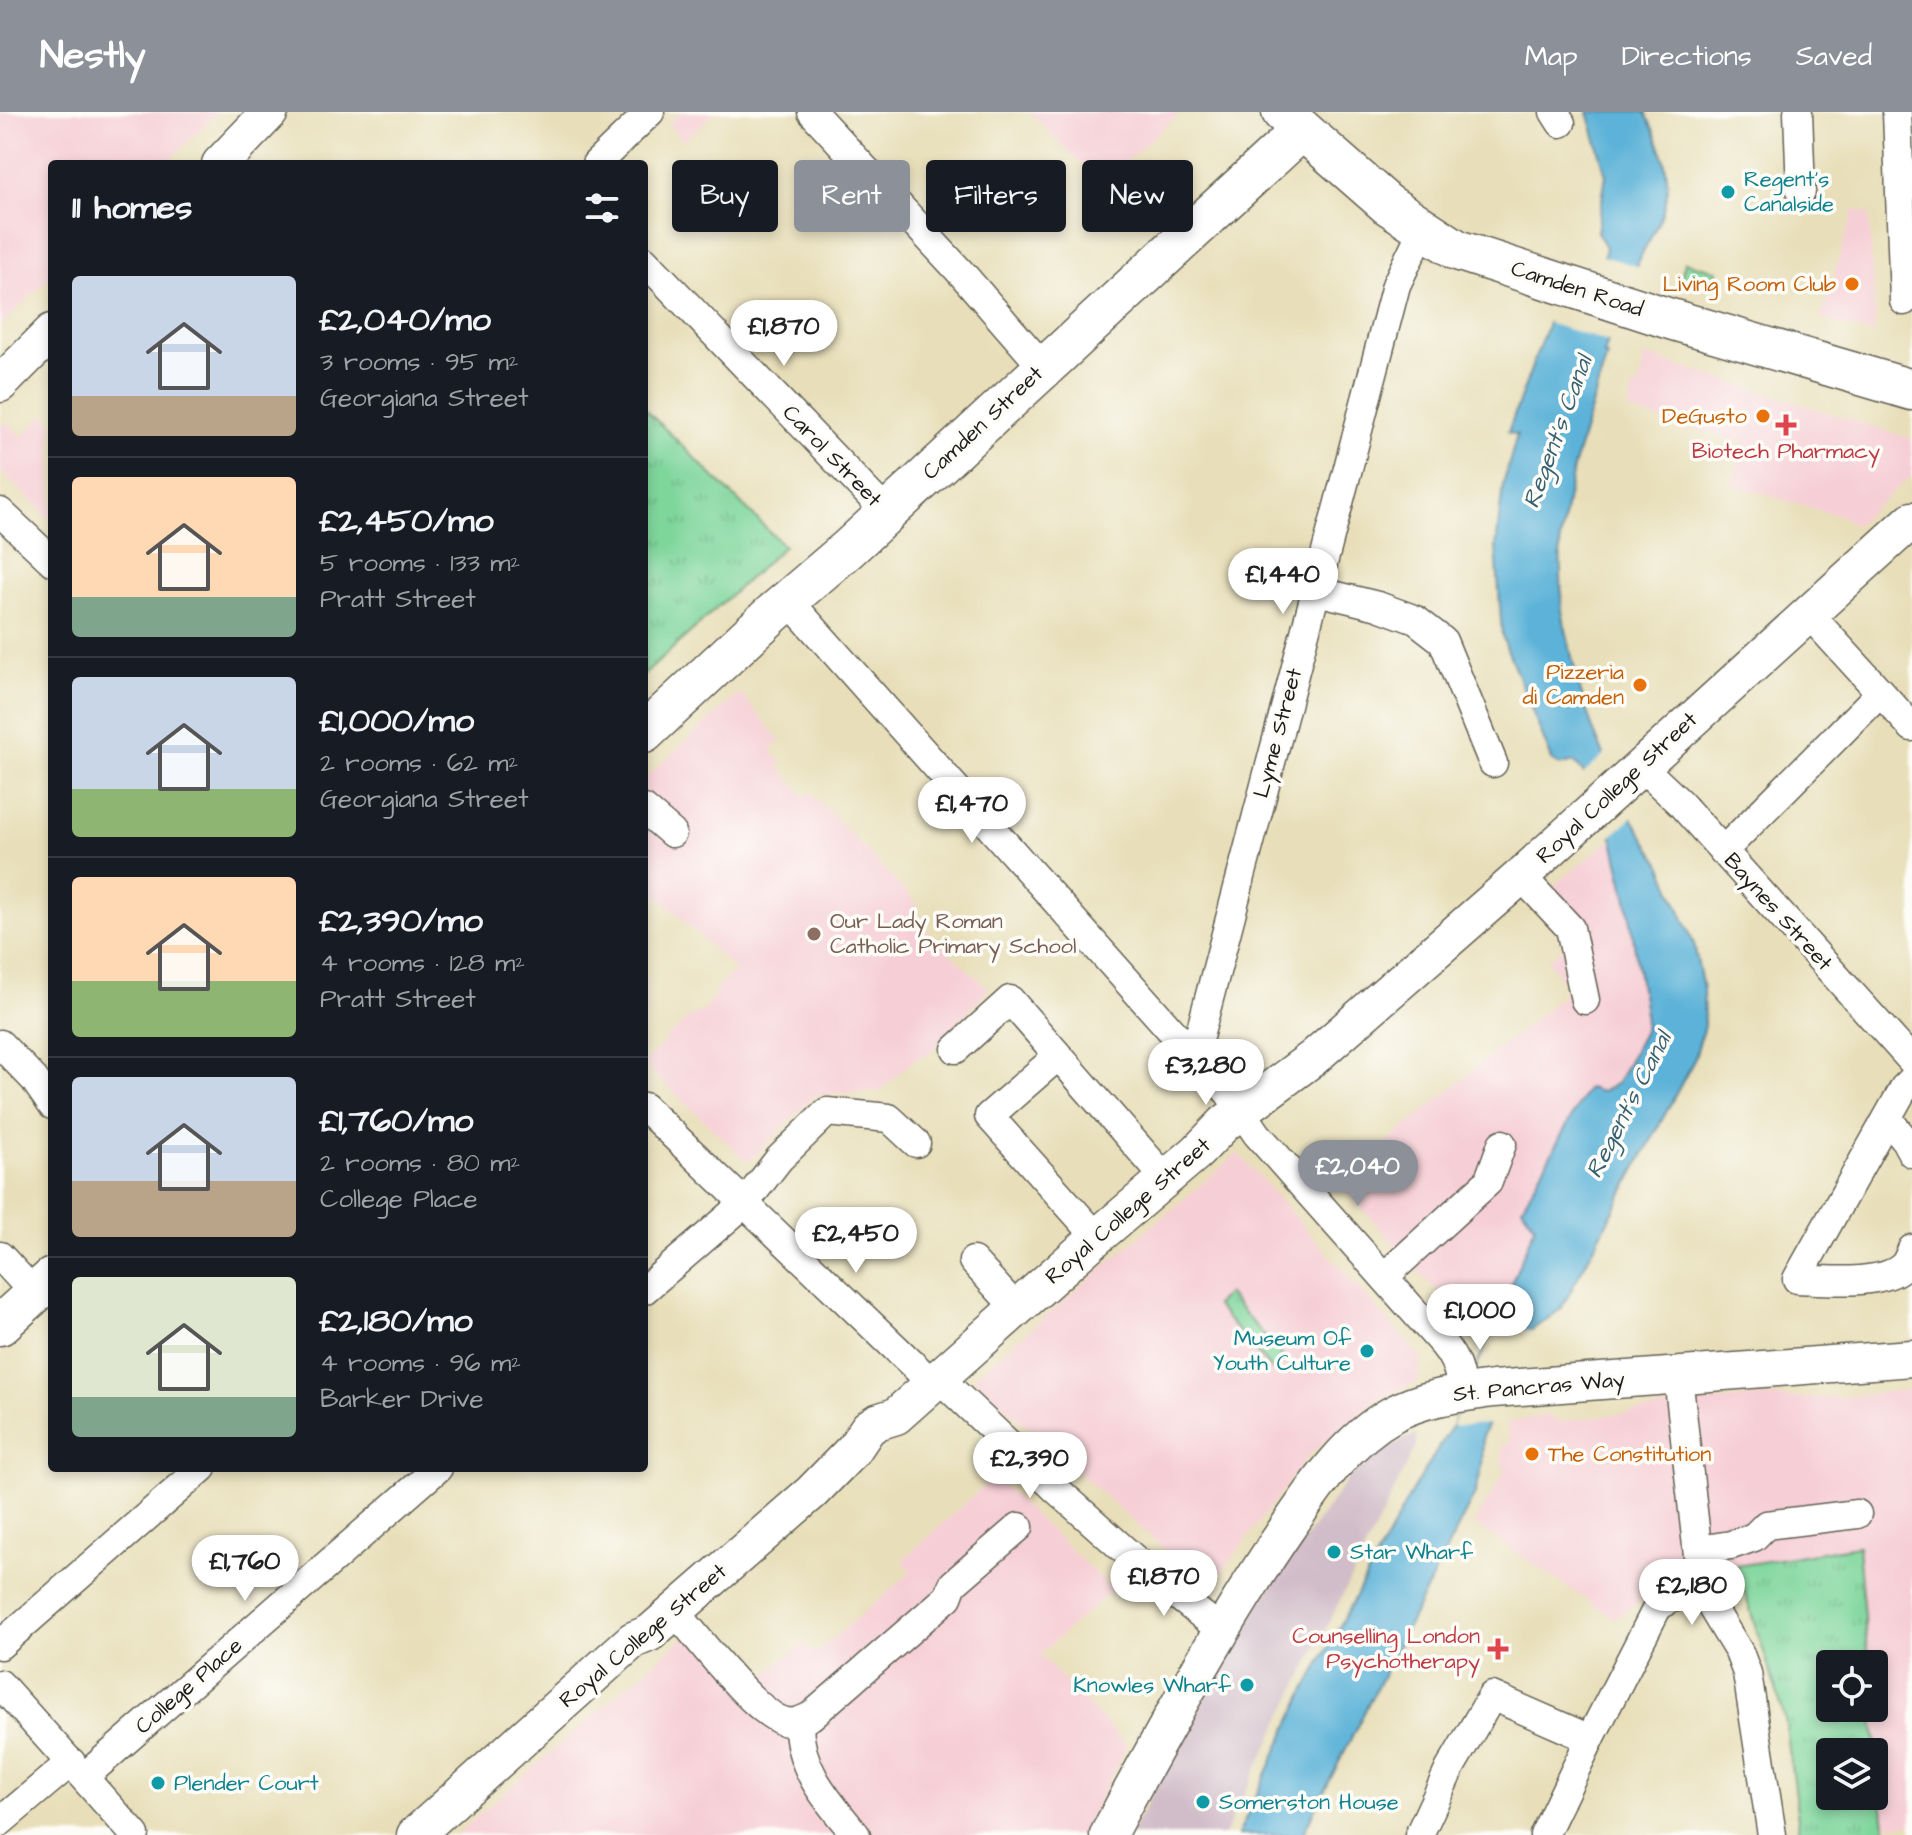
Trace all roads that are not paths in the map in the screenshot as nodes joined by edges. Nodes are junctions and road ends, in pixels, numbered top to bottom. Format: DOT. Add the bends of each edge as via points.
graph roads {
  1 [pos="270,112"];
  2 [pos="650,112"];
  3 [pos="812,112"];
  4 [pos="1798,112"];
  5 [pos="1897,112"];
  6 [pos="1302,118"];
  7 [pos="224,160"];
  8 [pos="600,160"];
  9 [pos="1801,191"];
  10 [pos="1423,229"];
  11 [pos="648,264"];
  12 [pos="1904,301"];
  13 [pos="48,336"];
  14 [pos="1043,367"];
  15 [pos="0,384"];
  16 [pos="1912,390"];
  17 [pos="0,512"];
  18 [pos="887,513"];
  19 [pos="1912,520"];
  20 [pos="48,557"];
  21 [pos="1317,591"];
  22 [pos="789,601"];
  23 [pos="1809,614"];
  24 [pos="1880,693"];
  25 [pos="1912,727"];
  26 [pos="648,729"];
  27 [pos="1493,763"];
  28 [pos="1637,771"];
  29 [pos="648,812"];
  30 [pos="672,833"];
  31 [pos="1723,851"];
  32 [pos="1521,876"];
  33 [pos="1585,1000"];
  34 [pos="0,1044"];
  35 [pos="956,1049"];
  36 [pos="1058,1056"];
  37 [pos="1194,1056"];
  38 [pos="1912,1061"];
  39 [pos="1912,1080"];
  40 [pos="48,1099"];
  41 [pos="648,1111"];
  42 [pos="1240,1111"];
  43 [pos="1888,1119"];
  44 [pos="916,1143"];
  45 [pos="1502,1144"];
  46 [pos="1912,1153"];
  47 [pos="1165,1178"];
  48 [pos="745,1203"];
  49 [pos="1097,1237"];
  50 [pos="1912,1249"];
  51 [pos="0,1256"];
  52 [pos="973,1261"];
  53 [pos="1384,1277"];
  54 [pos="44,1286"];
  55 [pos="648,1287"];
  56 [pos="1017,1309"];
  57 [pos="0,1325"];
  58 [pos="1912,1358"];
  59 [pos="1678,1376"];
  60 [pos="936,1381"];
  61 [pos="1464,1392"];
  62 [pos="197,1472"];
  63 [pos="433,1472"];
  64 [pos="1857,1514"];
  65 [pos="1019,1527"];
  66 [pos="1698,1550"];
  67 [pos="1702,1591"];
  68 [pos="675,1611"];
  69 [pos="1221,1630"];
  70 [pos="0,1645"];
  71 [pos="0,1684"];
  72 [pos="799,1722"];
  73 [pos="1590,1739"];
  74 [pos="77,1770"];
  75 [pos="0,1822"];
  76 [pos="135,1835"];
  77 [pos="415,1835"];
  78 [pos="856,1835"];
  79 [pos="1108,1835"];
  80 [pos="1419,1835"];
  81 [pos="1544,1835"];
  82 [pos="1772,1835"];
  1 -- 7 [label="main road"];
  2 -- 8 [label="street"];
  3 -- 14 [label="street"];
  4 -- 9 [label="street"];
  5 -- 12 [label="street"];
  6 -- 10 [label="highway, Camden Road" via="1350,174"];
  6 -- 14 [label="highway, Camden Street"];
  10 -- 16 [label="highway, Camden Road" via="1457,250"];
  10 -- 21 [label="street, Lyme Street" via="1396,285"];
  11 -- 18 [label="street, Carol Street"];
  13 -- 15 [label="main road"];
  14 -- 18 [label="highway, Camden Street"];
  17 -- 20 [label="street"];
  18 -- 22 [label="highway, Camden Street"];
  19 -- 23 [label="main road, Royal College Street"];
  21 -- 27 [label="street" via="1416,620 1443,641"];
  21 -- 37 [label="street, Lyme Street"];
  22 -- 26 [label="highway, Camden Street"];
  22 -- 37 [label="street"];
  23 -- 24 [label="street"];
  23 -- 28 [label="main road, Royal College Street"];
  24 -- 25 [label="street"];
  24 -- 31 [label="street"];
  28 -- 31 [label="street, Baynes Street" via="1681,804"];
  28 -- 32 [label="main road, Royal College Street"];
  29 -- 30 [label="street"];
  31 -- 38 [label="street, Baynes Street"];
  32 -- 33 [label="street" via="1570,928"];
  32 -- 42 [label="main road, Royal College Street" via="1313,1058"];
  34 -- 40 [label="street"];
  35 -- 36 [label="street" via="1010,1000"];
  36 -- 47 [label="street"];
  36 -- 49 [label="street" via="989,1116"];
  37 -- 42 [label="street"];
  39 -- 43 [label="street"];
  41 -- 48 [label="street"];
  42 -- 47 [label="main road, Royal College Street"];
  42 -- 53 [label="street"];
  43 -- 46 [label="street"];
  43 -- 50 [label="street" via="1797,1279 1882,1277 1903,1266"];
  44 -- 48 [label="street" via="889,1118 827,1112 779,1159"];
  45 -- 53 [label="street" via="1488,1182"];
  47 -- 49 [label="main road, Royal College Street"];
  48 -- 55 [label="street"];
  48 -- 60 [label="street"];
  49 -- 56 [label="main road, Royal College Street"];
  51 -- 54 [label="street"];
  52 -- 56 [label="street"];
  53 -- 61 [label="street" via="1455,1359"];
  54 -- 57 [label="highway"];
  56 -- 60 [label="main road, Royal College Street"];
  58 -- 59 [label="main road, St. Pancras Way"];
  59 -- 61 [label="main road, St. Pancras Way"];
  59 -- 66 [label="street"];
  60 -- 68 [label="main road, Royal College Street" via="896,1416 868,1428 812,1492"];
  60 -- 69 [label="street"];
  61 -- 69 [label="main road, St. Pancras Way" via="1393,1414 1348,1450 1282,1535"];
  62 -- 70 [label="street"];
  63 -- 74 [label="street, College Place"];
  64 -- 66 [label="street" via="1766,1525 1754,1537"];
  65 -- 72 [label="street" via="953,1584 948,1597"];
  66 -- 67 [label="street"];
  67 -- 73 [label="street" via="1668,1599 1657,1608"];
  67 -- 82 [label="street" via="1747,1673"];
  68 -- 72 [label="street" via="755,1702 786,1722"];
  68 -- 77 [label="main road, Royal College Street" via="633,1640"];
  69 -- 79 [label="main road, St. Pancras Way"];
  71 -- 74 [label="street"];
  72 -- 78 [label="street" via="816,1787"];
  73 -- 80 [label="street" via="1492,1696"];
  73 -- 81 [label="street"];
  74 -- 75 [label="street, College Place"];
  74 -- 76 [label="street"];
}
